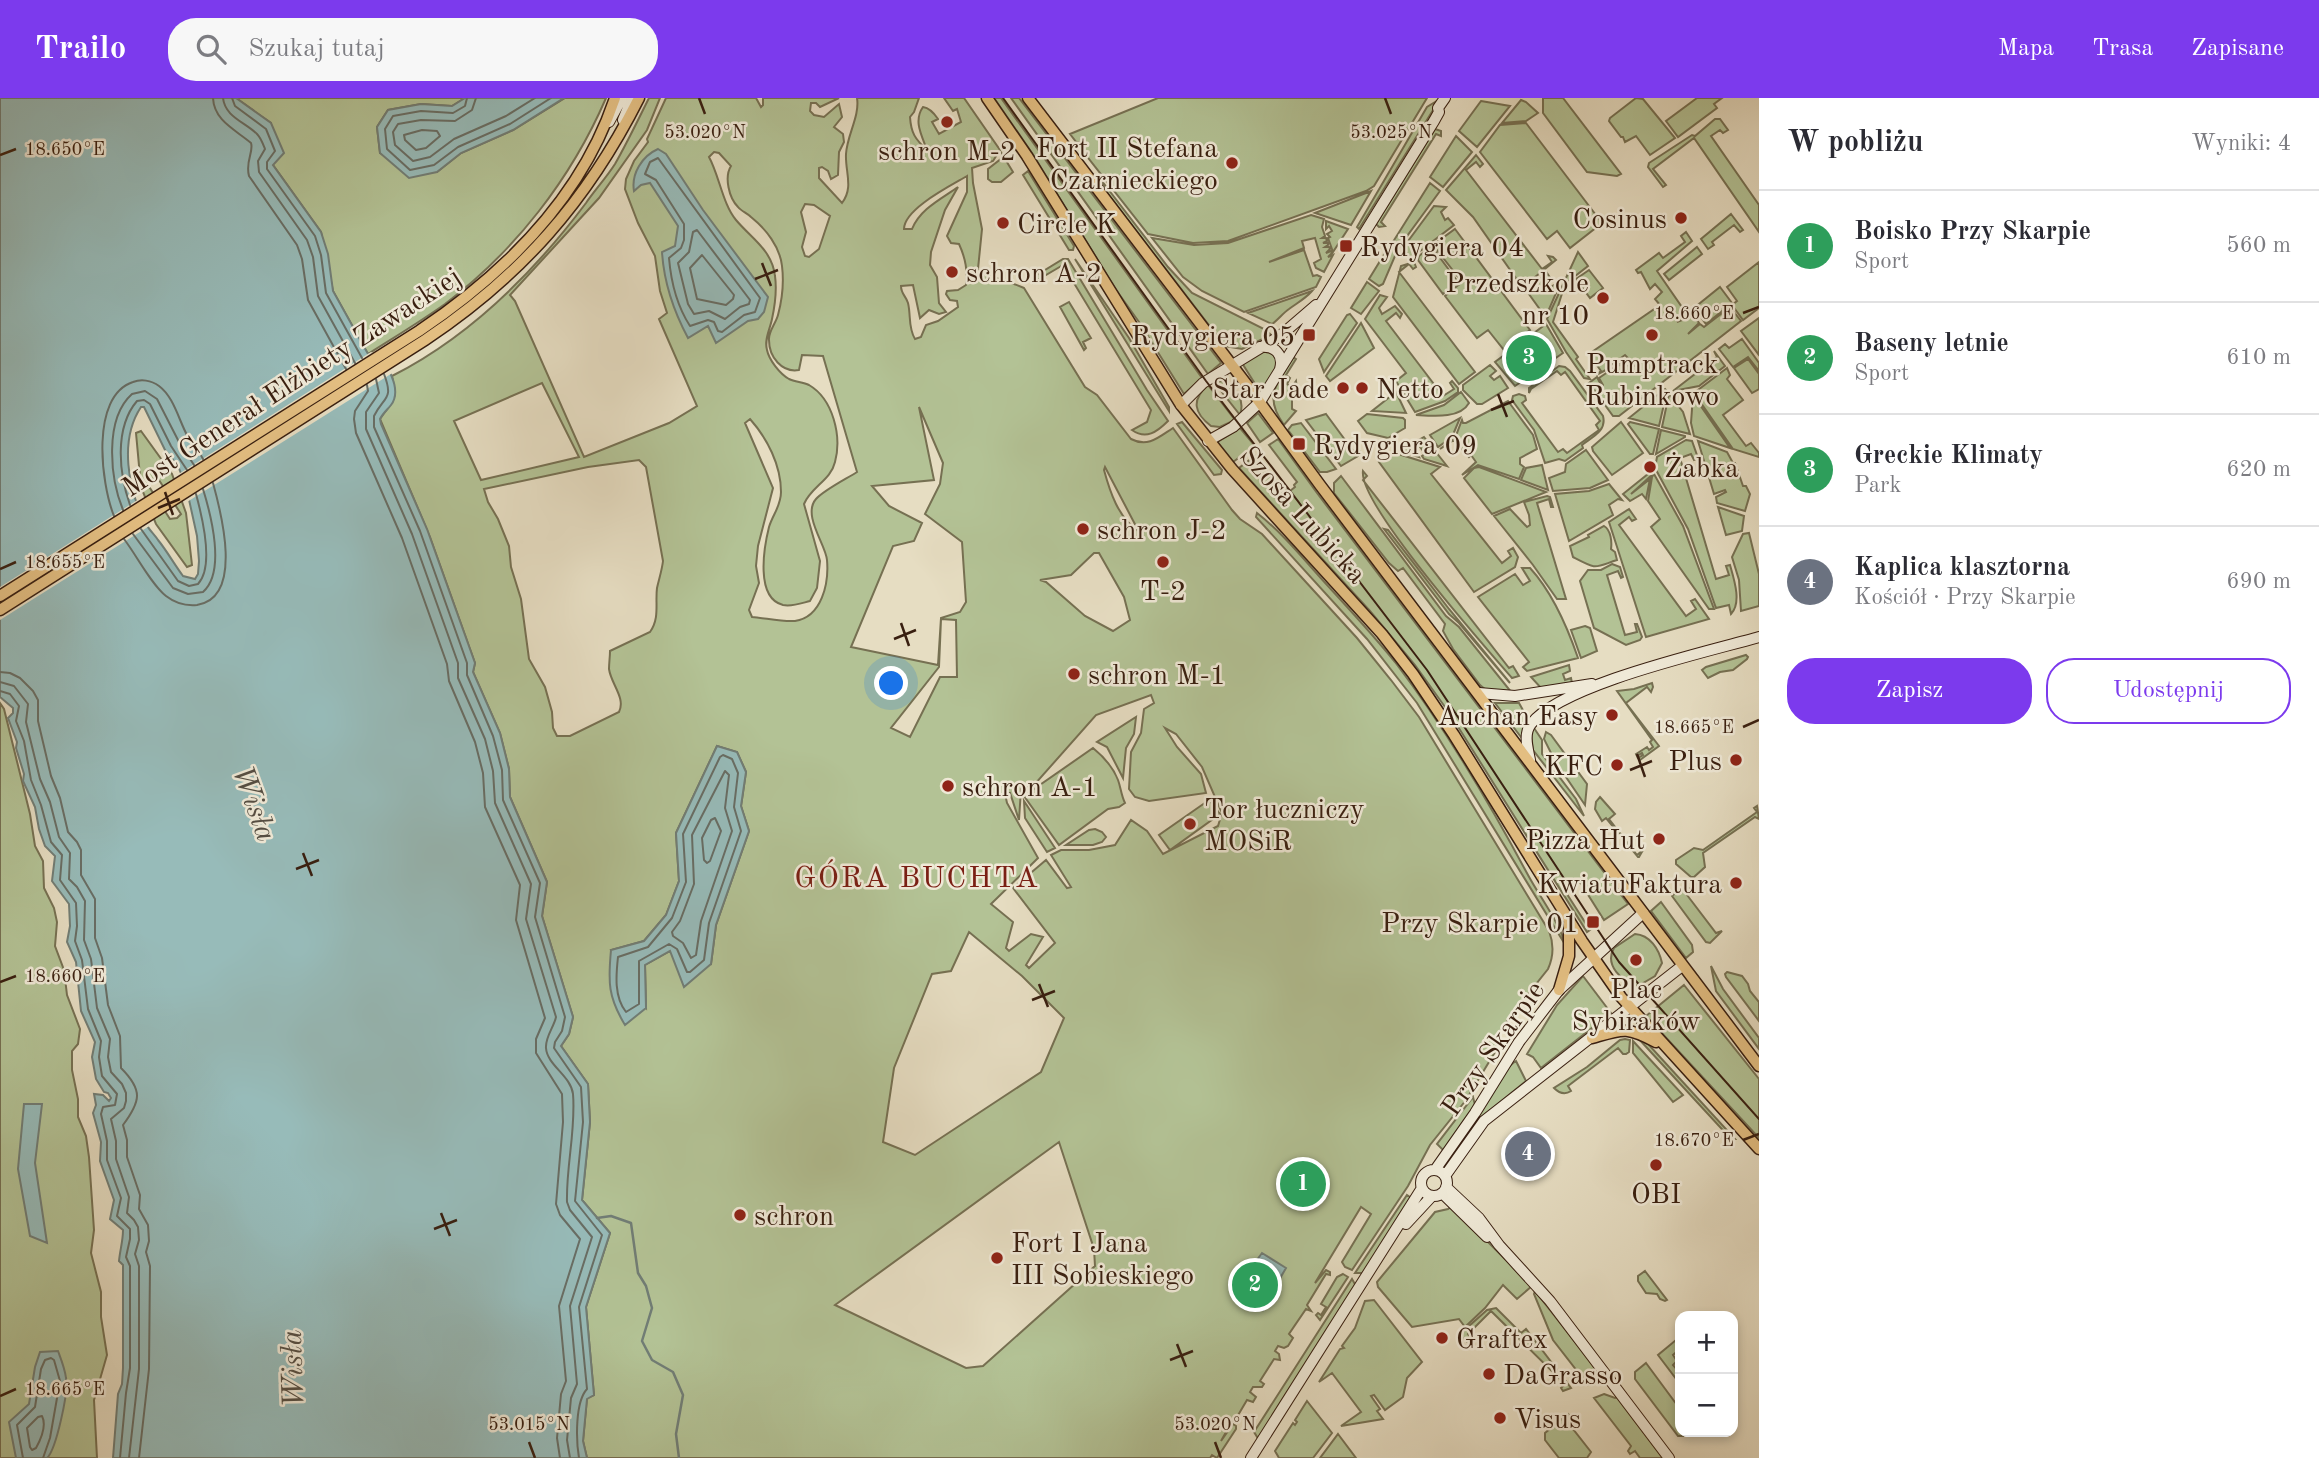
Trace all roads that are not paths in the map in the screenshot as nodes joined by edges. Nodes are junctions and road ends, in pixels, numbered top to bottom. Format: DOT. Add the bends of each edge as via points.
graph roads {
  1 [pos="615,98"];
  2 [pos="622,98"];
  3 [pos="632,98"];
  4 [pos="639,98"];
  5 [pos="987,98"];
  6 [pos="1028,98"];
  7 [pos="1445,98"];
  8 [pos="1452,98"];
  9 [pos="1439,112"];
  10 [pos="605,128"];
  11 [pos="616,140"];
  12 [pos="1326,295"];
  13 [pos="1259,348"];
  14 [pos="1231,365"];
  15 [pos="1279,373"];
  16 [pos="1259,402"];
  17 [pos="1181,405"];
  18 [pos="1208,441"];
  19 [pos="0,596"];
  20 [pos="0,610"];
  21 [pos="1759,637"];
  22 [pos="1599,684"];
  23 [pos="1479,693"];
  24 [pos="1530,760"];
  25 [pos="1643,913"];
  26 [pos="1569,920"];
  27 [pos="1593,957"];
  28 [pos="1685,970"];
  29 [pos="1559,990"];
  30 [pos="1629,1008"];
  31 [pos="1592,1038"];
  32 [pos="1669,1052"];
  33 [pos="1759,1066"];
  34 [pos="1759,1149"];
  35 [pos="1435,1170"];
  36 [pos="1445,1186"];
  37 [pos="1422,1188"];
  38 [pos="1390,1242"];
  39 [pos="1251,1458"];
  40 [pos="1670,1458"];
  1 -- 10 [label="main road, Most Generał Elżbiety Zawackiej"];
  2 -- 10 [label="street"];
  3 -- 11 [label="street"];
  4 -- 11 [label="main road, Most Generał Elżbiety Zawackiej"];
  5 -- 17 [label="main road, Szosa Lubicka"];
  6 -- 14 [label="main road, Szosa Lubicka"];
  7 -- 9 [label="street"];
  8 -- 9 [label="street"];
  9 -- 12 [label="street"];
  10 -- 19 [label="main road, Most Generał Elżbiety Zawackiej" via="538,230 467,296 419,331"];
  11 -- 20 [label="main road, Most Generał Elżbiety Zawackiej" via="594,178 548,237 473,306"];
  12 -- 13 [label="street" via="1295,325"];
  12 -- 15 [label="street"];
  13 -- 14 [label="street"];
  13 -- 15 [label="street" via="1277,351 1282,363"];
  14 -- 16 [label="main road, Szosa Lubicka"];
  14 -- 17 [label="street"];
  15 -- 16 [label="street"];
  16 -- 18 [label="street" via="1233,427"];
  16 -- 23 [label="main road, Szosa Lubicka"];
  17 -- 18 [label="main road, Szosa Lubicka"];
  18 -- 26 [label="main road, Szosa Lubicka" via="1413,674"];
  21 -- 22 [label="street"];
  22 -- 23 [label="street" via="1515,696"];
  22 -- 24 [label="street" via="1562,701 1532,723 1527,740"];
  23 -- 24 [label="main road, Szosa Lubicka"];
  24 -- 25 [label="main road, Szosa Lubicka"];
  25 -- 27 [label="street"];
  25 -- 28 [label="main road"];
  26 -- 27 [label="main road, Szosa Lubicka"];
  26 -- 29 [label="main road" via="1569,956"];
  27 -- 29 [label="street, Przy Skarpie"];
  27 -- 30 [label="main road"];
  28 -- 30 [label="street"];
  28 -- 33 [label="main road"];
  29 -- 35 [label="street, Przy Skarpie"];
  30 -- 31 [label="street, Przy Skarpie"];
  30 -- 32 [label="main road"];
  31 -- 32 [label="main road" via="1628,1030"];
  31 -- 36 [label="street, Przy Skarpie" via="1484,1121"];
  32 -- 34 [label="main road"];
  35 -- 36 [label="street"];
  35 -- 37 [label="street, Przy Skarpie" via="1423,1175"];
  36 -- 37 [label="street" via="1426,1194"];
  36 -- 38 [label="street, Przy Skarpie"];
  36 -- 40 [label="street" via="1479,1218 1550,1301"];
  37 -- 38 [label="street, Przy Skarpie"];
  38 -- 39 [label="street, Przy Skarpie"];
}
